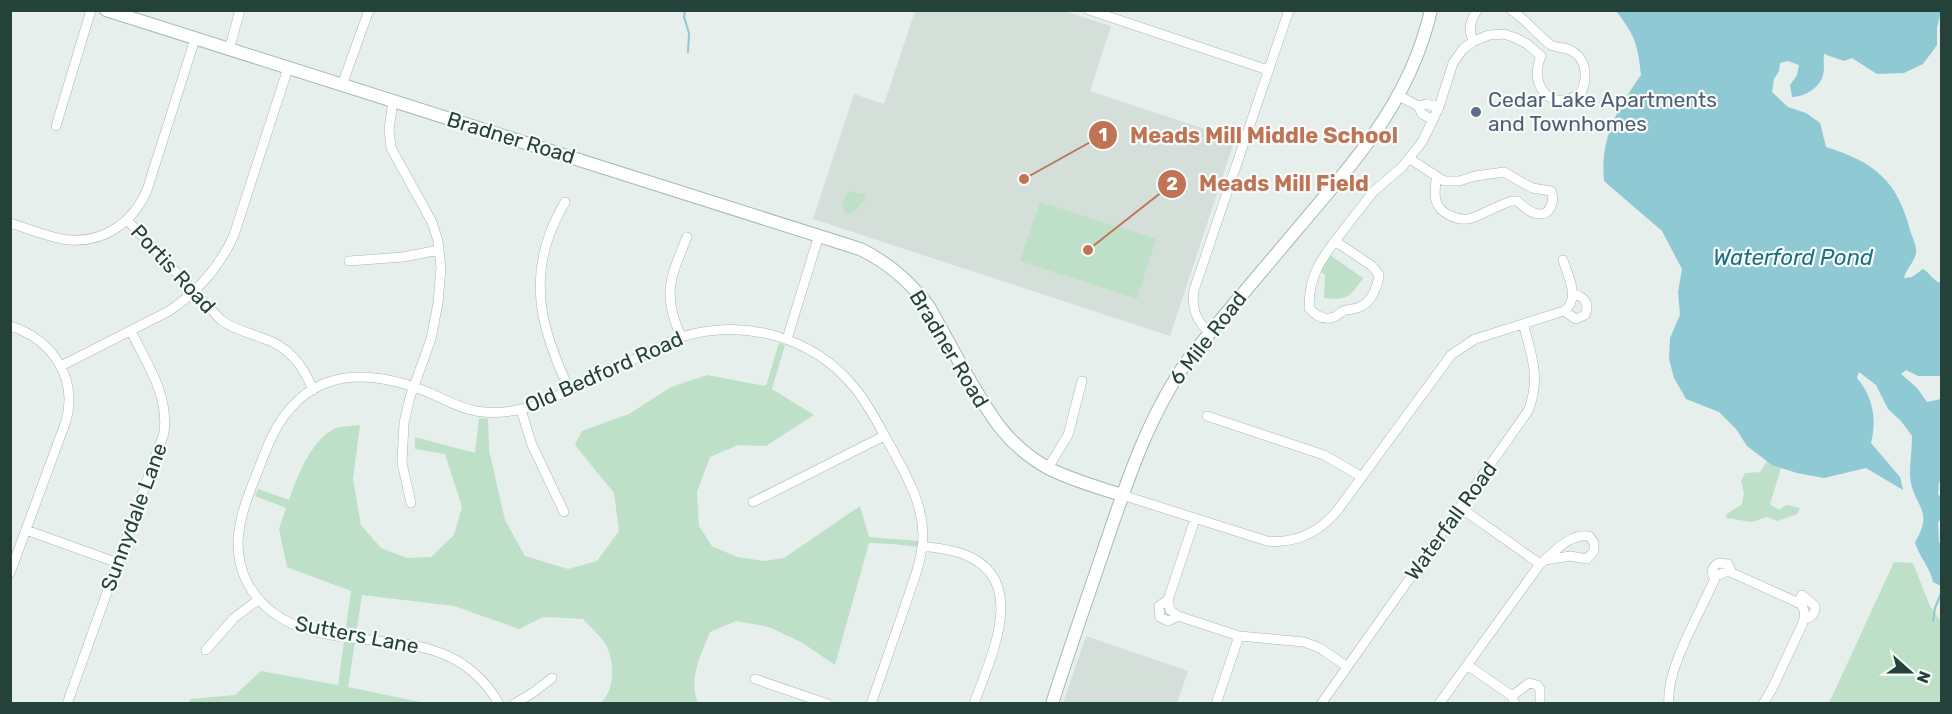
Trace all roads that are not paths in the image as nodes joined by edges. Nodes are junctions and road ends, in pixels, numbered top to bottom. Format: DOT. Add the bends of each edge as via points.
graph roads {
  1 [pos="91,10"];
  2 [pos="106,10"];
  3 [pos="240,10"];
  4 [pos="369,10"];
  5 [pos="1089,10"];
  6 [pos="1289,10"];
  7 [pos="1431,10"];
  8 [pos="1477,10"];
  9 [pos="1511,10"];
  10 [pos="1116,15"];
  11 [pos="195,39"];
  12 [pos="1474,41"];
  13 [pos="1552,46"];
  14 [pos="229,50"];
  15 [pos="1540,56"];
  16 [pos="288,68"];
  17 [pos="1268,70"];
  18 [pos="342,85"];
  19 [pos="1399,96"];
  20 [pos="393,102"];
  21 [pos="1418,106"];
  22 [pos="1438,107"];
  23 [pos="1433,120"];
  24 [pos="56,126"];
  25 [pos="1410,159"];
  26 [pos="1436,177"];
  27 [pos="1527,185"];
  28 [pos="1517,201"];
  29 [pos="565,202"];
  30 [pos="127,220"];
  31 [pos="10,223"];
  32 [pos="819,235"];
  33 [pos="687,237"];
  34 [pos="1335,241"];
  35 [pos="439,250"];
  36 [pos="1563,260"];
  37 [pos="349,261"];
  38 [pos="193,292"];
  39 [pos="1574,294"];
  40 [pos="1564,311"];
  41 [pos="1523,324"];
  42 [pos="10,326"];
  43 [pos="131,331"];
  44 [pos="1210,333"];
  45 [pos="681,337"];
  46 [pos="787,339"];
  47 [pos="61,366"];
  48 [pos="1082,381"];
  49 [pos="414,387"];
  50 [pos="569,389"];
  51 [pos="313,390"];
  52 [pos="521,410"];
  53 [pos="1207,416"];
  54 [pos="884,436"];
  55 [pos="1048,468"];
  56 [pos="1362,477"];
  57 [pos="1122,495"];
  58 [pos="753,502"];
  59 [pos="411,503"];
  60 [pos="1461,508"];
  61 [pos="564,512"];
  62 [pos="1195,519"];
  63 [pos="26,530"];
  64 [pos="922,546"];
  65 [pos="1542,562"];
  66 [pos="118,563"];
  67 [pos="10,573"];
  68 [pos="259,599"];
  69 [pos="1239,636"];
  70 [pos="206,650"];
  71 [pos="1467,665"];
  72 [pos="1346,666"];
  73 [pos="552,678"];
  74 [pos="755,679"];
  75 [pos="1514,700"];
  76 [pos="67,704"];
  77 [pos="499,704"];
  78 [pos="514,704"];
  79 [pos="828,704"];
  80 [pos="871,704"];
  81 [pos="974,704"];
  82 [pos="1052,704"];
  83 [pos="1216,704"];
  84 [pos="1321,704"];
  85 [pos="1439,704"];
  86 [pos="1540,704"];
  87 [pos="1669,704"];
  88 [pos="1763,704"];
  1 -- 24 [label="street"];
  2 -- 11 [label="street, Bradner Road"];
  3 -- 14 [label="street"];
  4 -- 18 [label="street"];
  5 -- 10 [label="street"];
  6 -- 17 [label="street"];
  7 -- 19 [label="street, 6 Mile Road" via="1420,50"];
  8 -- 12 [label="street" via="1470,25"];
  9 -- 13 [label="street"];
  10 -- 17 [label="street"];
  11 -- 14 [label="street, Bradner Road"];
  11 -- 30 [label="street" via="147,190"];
  12 -- 15 [label="street" via="1504,34 1522,41"];
  12 -- 22 [label="street" via="1457,56"];
  13 -- 15 [label="street"];
  13 -- 15 [label="street" via="1577,54 1583,64 1585,84 1576,96 1567,100 1544,94 1536,75"];
  14 -- 16 [label="street, Bradner Road"];
  16 -- 18 [label="street, Bradner Road"];
  16 -- 38 [label="street" via="234,235 222,257"];
  17 -- 44 [label="street" via="1194,290 1194,313"];
  18 -- 20 [label="street, Bradner Road"];
  19 -- 21 [label="street"];
  19 -- 44 [label="street, 6 Mile Road" via="1340,179"];
  20 -- 32 [label="street, Bradner Road"];
  20 -- 35 [label="street" via="391,148 428,213"];
  21 -- 22 [label="street"];
  21 -- 23 [label="street" via="1422,114"];
  22 -- 23 [label="street"];
  23 -- 25 [label="street"];
  25 -- 26 [label="street"];
  25 -- 34 [label="street" via="1373,192"];
  26 -- 27 [label="street" via="1459,182 1504,172"];
  26 -- 28 [label="street" via="1435,199 1440,209 1458,218 1470,218"];
  27 -- 28 [label="street"];
  27 -- 28 [label="street" via="1551,191 1554,197 1550,209 1538,214"];
  29 -- 50 [label="street" via="546,244 540,290 545,331"];
  30 -- 31 [label="street, Portis Road" via="107,234 77,241"];
  30 -- 38 [label="street, Portis Road"];
  32 -- 46 [label="street"];
  32 -- 55 [label="street, Bradner Road" via="870,254 909,283 929,307 993,421 1018,447"];
  33 -- 45 [label="street" via="674,268 669,298"];
  34 -- 34 [label="street" via="1317,265 1309,295 1309,308 1323,318 1359,307 1377,288 1379,275 1372,266"];
  35 -- 37 [label="street"];
  35 -- 49 [label="street" via="435,321"];
  36 -- 39 [label="street, Bradner Road"];
  38 -- 43 [label="street" via="169,311"];
  38 -- 51 [label="street, Portis Road" via="227,324 288,352"];
  39 -- 40 [label="street"];
  39 -- 40 [label="street, Bradner Road" via="1587,302 1585,315 1576,319"];
  40 -- 41 [label="street, Bradner Road"];
  41 -- 56 [label="street, Bradner Road" via="1475,339 1451,355"];
  41 -- 60 [label="street, Waterfall Road" via="1535,371 1532,402"];
  42 -- 47 [label="street" via="36,337"];
  43 -- 47 [label="street"];
  43 -- 66 [label="street, Sunnydale Lane" via="161,392 165,423"];
  44 -- 57 [label="street, 6 Mile Road" via="1179,372 1155,414"];
  45 -- 46 [label="street, Old Bedford Road" via="733,328"];
  45 -- 50 [label="street, Old Bedford Road"];
  46 -- 54 [label="street, Old Bedford Road" via="816,354 845,377"];
  47 -- 63 [label="street" via="69,389 68,414"];
  48 -- 55 [label="street" via="1068,435"];
  49 -- 51 [label="street, Old Bedford Road" via="358,377 333,380"];
  49 -- 52 [label="street, Old Bedford Road" via="474,411"];
  49 -- 59 [label="street" via="405,416 402,448"];
  50 -- 52 [label="street, Old Bedford Road"];
  51 -- 68 [label="street, Sutters Lane" via="292,405 277,426 241,519 240,564"];
  52 -- 61 [label="street" via="532,445"];
  53 -- 56 [label="street" via="1324,455"];
  54 -- 58 [label="street"];
  54 -- 64 [label="street, Old Bedford Road" via="917,498"];
  55 -- 57 [label="street, Bradner Road"];
  56 -- 62 [label="street, Bradner Road" via="1329,521 1295,540 1267,541"];
  57 -- 62 [label="street, Bradner Road"];
  57 -- 82 [label="street, 6 Mile Road"];
  60 -- 65 [label="street"];
  60 -- 72 [label="street, Waterfall Road"];
  62 -- 69 [label="street" via="1168,600 1170,610"];
  63 -- 66 [label="street"];
  63 -- 67 [label="street"];
  64 -- 80 [label="street, Old Bedford Road"];
  64 -- 81 [label="street" via="969,556 987,570 998,590 1002,605 1000,624"];
  65 -- 65 [label="street" via="1570,556 1587,559 1594,551 1594,543 1589,536 1579,536"];
  65 -- 71 [label="street"];
  66 -- 76 [label="street, Sunnydale Lane"];
  68 -- 70 [label="street" via="234,618"];
  68 -- 77 [label="street, Sutters Lane" via="276,617 300,628 427,648 447,655 481,678"];
  69 -- 72 [label="street" via="1304,642"];
  69 -- 83 [label="street"];
  71 -- 75 [label="street"];
  71 -- 85 [label="street"];
  72 -- 84 [label="street, Waterfall Road"];
  73 -- 78 [label="street"];
  74 -- 79 [label="street"];
  75 -- 86 [label="street" via="1525,685 1534,683 1540,689"];
  87 -- 88 [label="street" via="1674,666 1716,576 1722,572 1798,603 1804,610 1804,619"];
}
